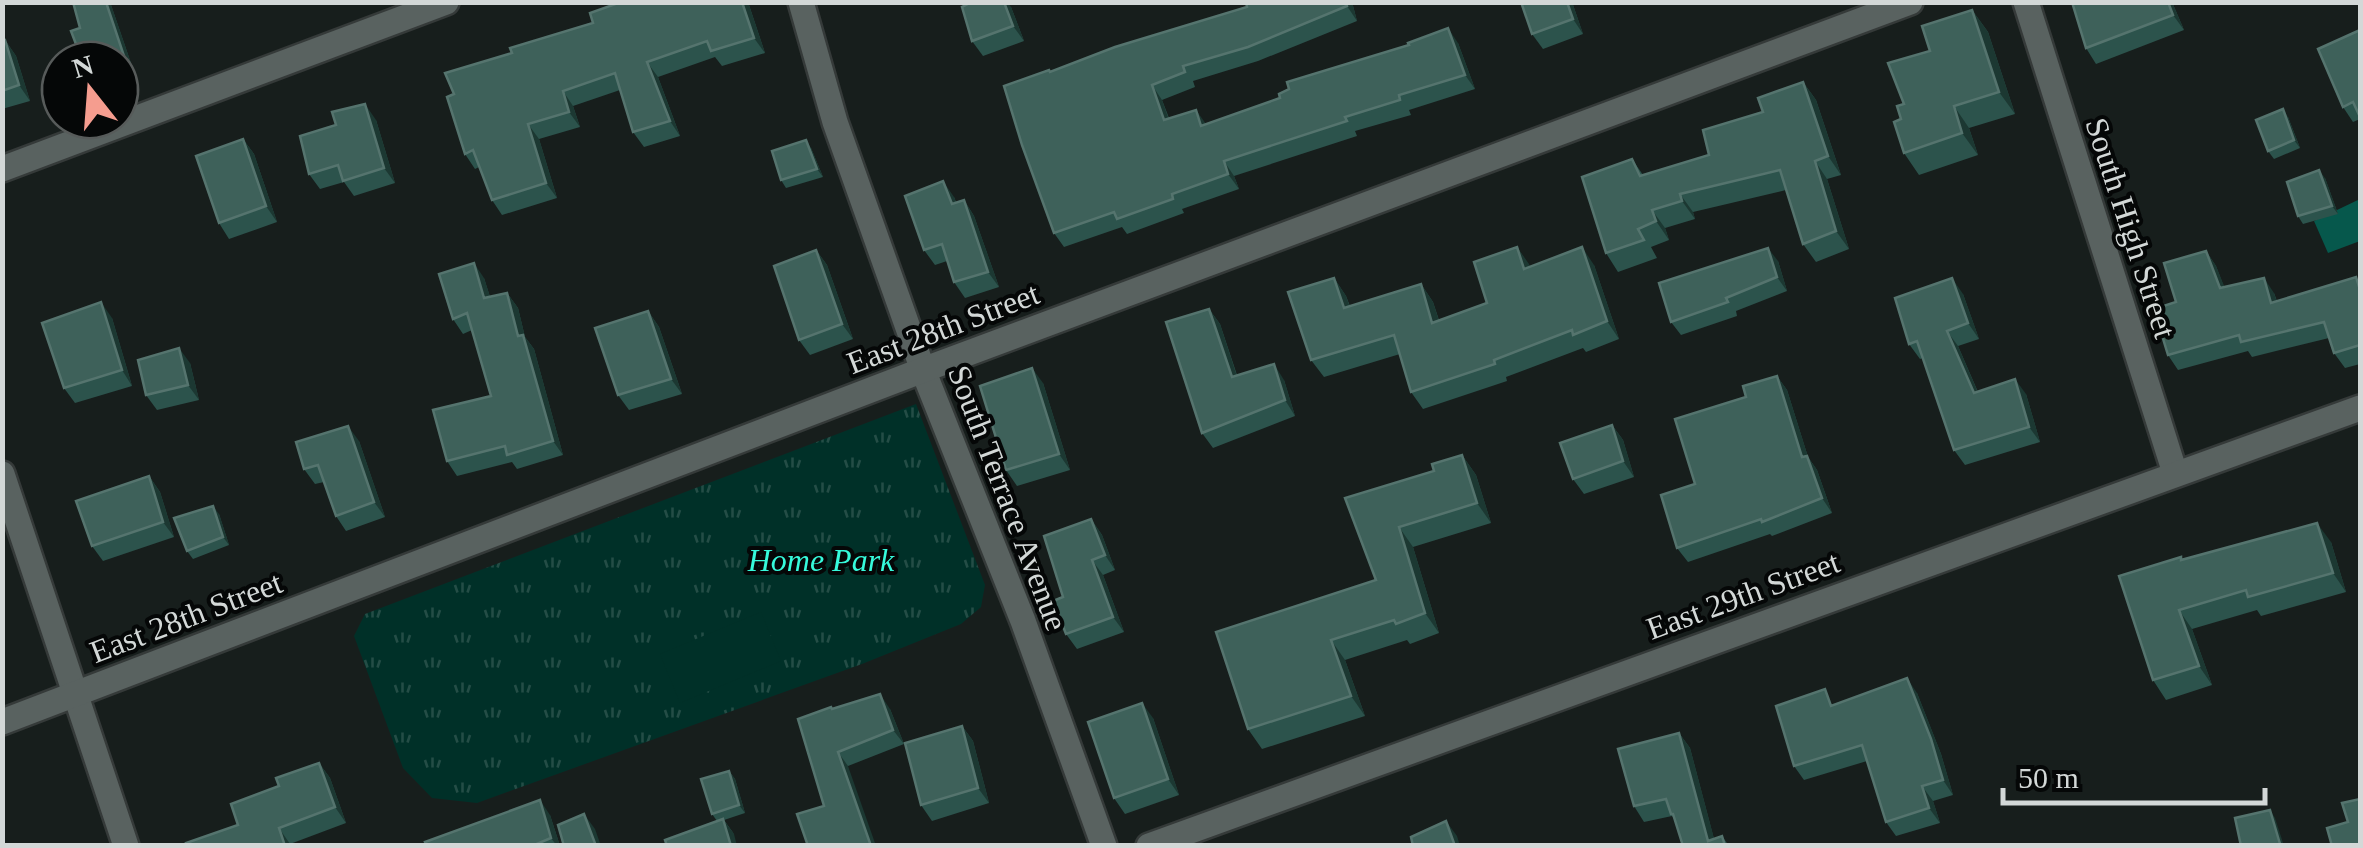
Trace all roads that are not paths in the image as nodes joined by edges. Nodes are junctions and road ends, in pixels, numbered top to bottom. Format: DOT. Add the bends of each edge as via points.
graph roads {
  1 [pos="446,2"];
  2 [pos="801,2"];
  3 [pos="1910,2"];
  4 [pos="2026,2"];
  5 [pos="2,170"];
  6 [pos="923,370"];
  7 [pos="2360,408"];
  8 [pos="2175,473"];
  9 [pos="2,474"];
  10 [pos="75,694"];
  11 [pos="2,722"];
  12 [pos="126,846"];
  13 [pos="1104,846"];
  14 [pos="1148,846"];
  1 -- 5 [label="street"];
  2 -- 6 [label="street, South Terrace Avenue"];
  3 -- 6 [label="street, East 28th Street"];
  4 -- 8 [label="street, South High Street"];
  6 -- 10 [label="street, East 28th Street"];
  6 -- 13 [label="street, South Terrace Avenue"];
  7 -- 8 [label="street, East 29th Street"];
  8 -- 14 [label="street, East 29th Street"];
  9 -- 10 [label="street"];
  10 -- 11 [label="street, East 28th Street"];
  10 -- 12 [label="street"];
}
